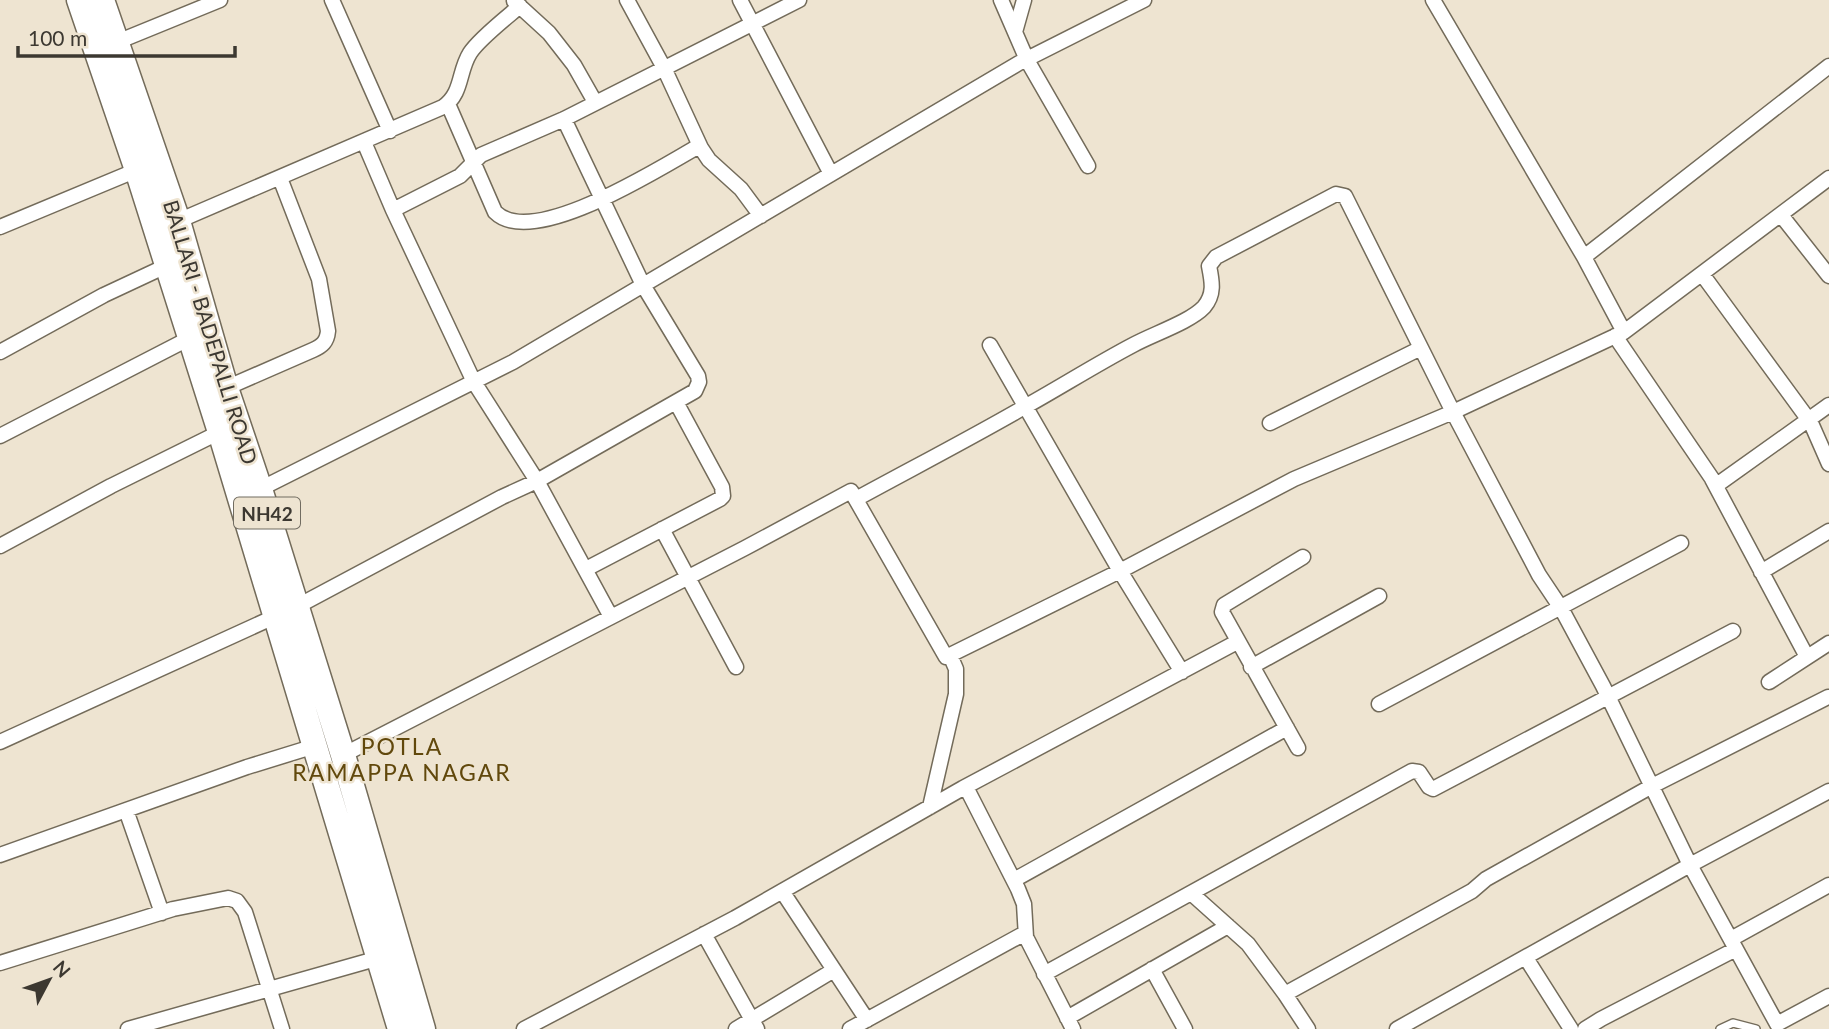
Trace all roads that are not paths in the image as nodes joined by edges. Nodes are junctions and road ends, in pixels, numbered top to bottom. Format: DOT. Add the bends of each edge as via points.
graph roads {
  1 [pos="79,0"];
  2 [pos="102,0"];
  3 [pos="220,0"];
  4 [pos="332,0"];
  5 [pos="627,0"];
  6 [pos="740,0"];
  7 [pos="799,0"];
  8 [pos="1001,0"];
  9 [pos="1024,0"];
  10 [pos="1143,0"];
  11 [pos="1433,0"];
  12 [pos="516,3"];
  13 [pos="752,24"];
  14 [pos="1015,33"];
  15 [pos="117,42"];
  16 [pos="1027,60"];
  17 [pos="1829,66"];
  18 [pos="664,68"];
  19 [pos="595,102"];
  20 [pos="448,104"];
  21 [pos="564,119"];
  22 [pos="390,131"];
  23 [pos="364,142"];
  24 [pos="699,146"];
  25 [pos="472,162"];
  26 [pos="1088,166"];
  27 [pos="137,170"];
  28 [pos="831,174"];
  29 [pos="280,178"];
  30 [pos="1829,178"];
  31 [pos="602,199"];
  32 [pos="393,210"];
  33 [pos="1781,215"];
  34 [pos="761,216"];
  35 [pos="177,221"];
  36 [pos="0,227"];
  37 [pos="1584,257"];
  38 [pos="166,266"];
  39 [pos="1702,274"];
  40 [pos="1829,276"];
  41 [pos="643,285"];
  42 [pos="1620,334"];
  43 [pos="190,338"];
  44 [pos="990,345"];
  45 [pos="1421,348"];
  46 [pos="0,352"];
  47 [pos="474,382"];
  48 [pos="226,388"];
  49 [pos="676,402"];
  50 [pos="1829,405"];
  51 [pos="1026,406"];
  52 [pos="1453,412"];
  53 [pos="1809,420"];
  54 [pos="1270,423"];
  55 [pos="220,432"];
  56 [pos="0,436"];
  57 [pos="1829,464"];
  58 [pos="1712,479"];
  59 [pos="537,481"];
  60 [pos="260,489"];
  61 [pos="856,499"];
  62 [pos="662,529"];
  63 [pos="1829,531"];
  64 [pos="1681,543"];
  65 [pos="0,546"];
  66 [pos="1303,557"];
  67 [pos="586,569"];
  68 [pos="1120,571"];
  69 [pos="1761,572"];
  70 [pos="687,577"];
  71 [pos="1379,596"];
  72 [pos="1560,608"];
  73 [pos="285,612"];
  74 [pos="611,617"];
  75 [pos="1734,631"];
  76 [pos="1237,642"];
  77 [pos="1829,643"];
  78 [pos="950,655"];
  79 [pos="1807,657"];
  80 [pos="736,667"];
  81 [pos="1251,667"];
  82 [pos="1182,672"];
  83 [pos="1769,681"];
  84 [pos="1608,697"];
  85 [pos="1828,697"];
  86 [pos="1379,704"];
  87 [pos="1287,728"];
  88 [pos="0,743"];
  89 [pos="315,746"];
  90 [pos="1298,748"];
  91 [pos="343,755"];
  92 [pos="966,786"];
  93 [pos="1652,786"];
  94 [pos="1829,791"];
  95 [pos="930,807"];
  96 [pos="126,810"];
  97 [pos="0,855"];
  98 [pos="1690,865"];
  99 [pos="1014,880"];
  100 [pos="1829,885"];
  101 [pos="782,891"];
  102 [pos="1191,893"];
  103 [pos="162,913"];
  104 [pos="1228,926"];
  105 [pos="1025,933"];
  106 [pos="704,934"];
  107 [pos="1733,944"];
  108 [pos="379,958"];
  109 [pos="1526,958"];
  110 [pos="0,963"];
  111 [pos="1152,969"];
  112 [pos="834,970"];
  113 [pos="1044,974"];
  114 [pos="270,989"];
  115 [pos="1285,994"];
  116 [pos="1829,996"];
  117 [pos="867,1020"];
  118 [pos="754,1025"];
  119 [pos="1068,1025"];
  120 [pos="1772,1026"];
  121 [pos="128,1029"];
  122 [pos="282,1029"];
  123 [pos="400,1029"];
  124 [pos="423,1029"];
  125 [pos="524,1029"];
  126 [pos="736,1029"];
  127 [pos="850,1029"];
  128 [pos="1185,1029"];
  129 [pos="1308,1029"];
  130 [pos="1397,1029"];
  131 [pos="1571,1029"];
  132 [pos="1584,1029"];
  133 [pos="1720,1029"];
  134 [pos="1756,1029"];
  1 -- 27 [label="highway, BALLARI - BADEPALLI ROAD / NH42"];
  2 -- 15 [label="highway, BALLARI - BADEPALLI ROAD / NH42"];
  3 -- 15 [label="street"];
  4 -- 22 [label="street"];
  5 -- 18 [label="street"];
  6 -- 13 [label="street"];
  7 -- 13 [label="street"];
  8 -- 14 [label="street"];
  9 -- 14 [label="street"];
  10 -- 16 [label="street"];
  11 -- 37 [label="street"];
  12 -- 19 [label="street" via="550,33"];
  12 -- 20 [label="street" via="471,52"];
  13 -- 18 [label="street"];
  13 -- 28 [label="street"];
  14 -- 16 [label="street"];
  15 -- 35 [label="highway, BALLARI - BADEPALLI ROAD / NH42"];
  16 -- 26 [label="street"];
  16 -- 28 [label="street"];
  17 -- 37 [label="street"];
  18 -- 19 [label="street"];
  18 -- 24 [label="street"];
  19 -- 21 [label="street"];
  20 -- 22 [label="street"];
  20 -- 25 [label="street"];
  21 -- 25 [label="street"];
  21 -- 31 [label="street"];
  22 -- 23 [label="street"];
  23 -- 29 [label="street"];
  23 -- 32 [label="street"];
  24 -- 31 [label="street"];
  24 -- 34 [label="street"];
  25 -- 31 [label="street" via="501,217 544,221"];
  25 -- 32 [label="street" via="460,176"];
  27 -- 36 [label="street"];
  27 -- 38 [label="highway, BALLARI - BADEPALLI ROAD / NH42"];
  28 -- 34 [label="street"];
  29 -- 35 [label="street"];
  29 -- 48 [label="street" via="319,279 327,338 313,350"];
  30 -- 33 [label="street"];
  31 -- 41 [label="street"];
  32 -- 47 [label="street"];
  33 -- 39 [label="street"];
  33 -- 40 [label="street"];
  34 -- 41 [label="street"];
  35 -- 48 [label="highway, BALLARI - BADEPALLI ROAD / NH42"];
  37 -- 42 [label="street"];
  38 -- 43 [label="highway, BALLARI - BADEPALLI ROAD / NH42"];
  38 -- 46 [label="street"];
  39 -- 42 [label="street"];
  39 -- 53 [label="street"];
  41 -- 47 [label="street"];
  41 -- 49 [label="street" via="698,376 695,391"];
  42 -- 52 [label="street"];
  42 -- 58 [label="street"];
  43 -- 55 [label="highway, BALLARI - BADEPALLI ROAD / NH42"];
  43 -- 56 [label="street"];
  44 -- 51 [label="street"];
  45 -- 51 [label="street" via="1349,202 1336,194 1216,257 1209,266 1209,299 1194,315"];
  45 -- 52 [label="street"];
  45 -- 54 [label="street"];
  47 -- 59 [label="street"];
  47 -- 60 [label="street"];
  48 -- 60 [label="highway, BALLARI - BADEPALLI ROAD / NH42"];
  49 -- 59 [label="street"];
  49 -- 62 [label="street" via="723,492 720,499"];
  50 -- 53 [label="street"];
  51 -- 61 [label="street"];
  51 -- 68 [label="street"];
  52 -- 68 [label="street" via="1294,479"];
  52 -- 72 [label="street"];
  53 -- 57 [label="street"];
  53 -- 58 [label="street" via="1721,482"];
  55 -- 65 [label="street"];
  55 -- 73 [label="highway, BALLARI - BADEPALLI ROAD / NH42"];
  58 -- 69 [label="street"];
  59 -- 67 [label="street"];
  59 -- 73 [label="street"];
  60 -- 73 [label="highway, BALLARI - BADEPALLI ROAD / NH42"];
  61 -- 70 [label="street" via="851,491"];
  61 -- 78 [label="street" via="946,657"];
  62 -- 67 [label="street"];
  62 -- 70 [label="street"];
  63 -- 69 [label="street"];
  64 -- 72 [label="street"];
  66 -- 76 [label="street" via="1224,605 1222,615"];
  67 -- 74 [label="street"];
  68 -- 78 [label="street"];
  68 -- 82 [label="street"];
  69 -- 79 [label="street"];
  70 -- 74 [label="street"];
  70 -- 80 [label="street"];
  71 -- 81 [label="street"];
  72 -- 84 [label="street"];
  72 -- 86 [label="street"];
  73 -- 88 [label="street"];
  73 -- 89 [label="highway, BALLARI - BADEPALLI ROAD / NH42"];
  73 -- 91 [label="highway, BALLARI - BADEPALLI ROAD / NH42"];
  74 -- 91 [label="street"];
  75 -- 84 [label="street"];
  76 -- 81 [label="street"];
  76 -- 82 [label="street"];
  77 -- 79 [label="street"];
  78 -- 95 [label="street" via="956,669 956,694"];
  79 -- 83 [label="street"];
  81 -- 87 [label="street"];
  82 -- 92 [label="street"];
  84 -- 93 [label="street"];
  84 -- 102 [label="street" via="1433,789 1419,772 1412,771"];
  85 -- 93 [label="street"];
  87 -- 90 [label="street"];
  87 -- 99 [label="street"];
  89 -- 96 [label="street"];
  89 -- 108 [label="highway, BALLARI - BADEPALLI ROAD / NH42"];
  91 -- 124 [label="highway, BALLARI - BADEPALLI ROAD / NH42"];
  92 -- 95 [label="street"];
  92 -- 99 [label="street"];
  93 -- 98 [label="street"];
  93 -- 115 [label="street"];
  94 -- 98 [label="street"];
  95 -- 101 [label="street"];
  96 -- 97 [label="street"];
  96 -- 103 [label="street"];
  98 -- 107 [label="street"];
  98 -- 109 [label="street"];
  99 -- 105 [label="street" via="1024,904"];
  100 -- 107 [label="street"];
  101 -- 106 [label="street"];
  101 -- 112 [label="street"];
  102 -- 104 [label="street"];
  102 -- 113 [label="street"];
  103 -- 110 [label="street"];
  103 -- 114 [label="street" via="234,899 245,912"];
  104 -- 111 [label="street"];
  104 -- 115 [label="street" via="1248,944"];
  105 -- 113 [label="street"];
  105 -- 117 [label="street"];
  106 -- 118 [label="street"];
  106 -- 125 [label="street"];
  107 -- 120 [label="street"];
  107 -- 132 [label="street"];
  108 -- 114 [label="street"];
  108 -- 123 [label="highway, BALLARI - BADEPALLI ROAD / NH42"];
  109 -- 130 [label="street"];
  109 -- 131 [label="street"];
  111 -- 119 [label="street"];
  111 -- 128 [label="street"];
  112 -- 117 [label="street"];
  112 -- 118 [label="street"];
  113 -- 119 [label="street"];
  114 -- 121 [label="street"];
  114 -- 122 [label="street"];
  115 -- 129 [label="street"];
  116 -- 120 [label="street"];
  117 -- 127 [label="street"];
  118 -- 126 [label="street"];
  133 -- 134 [label="lane" via="1733,1023"];
}
